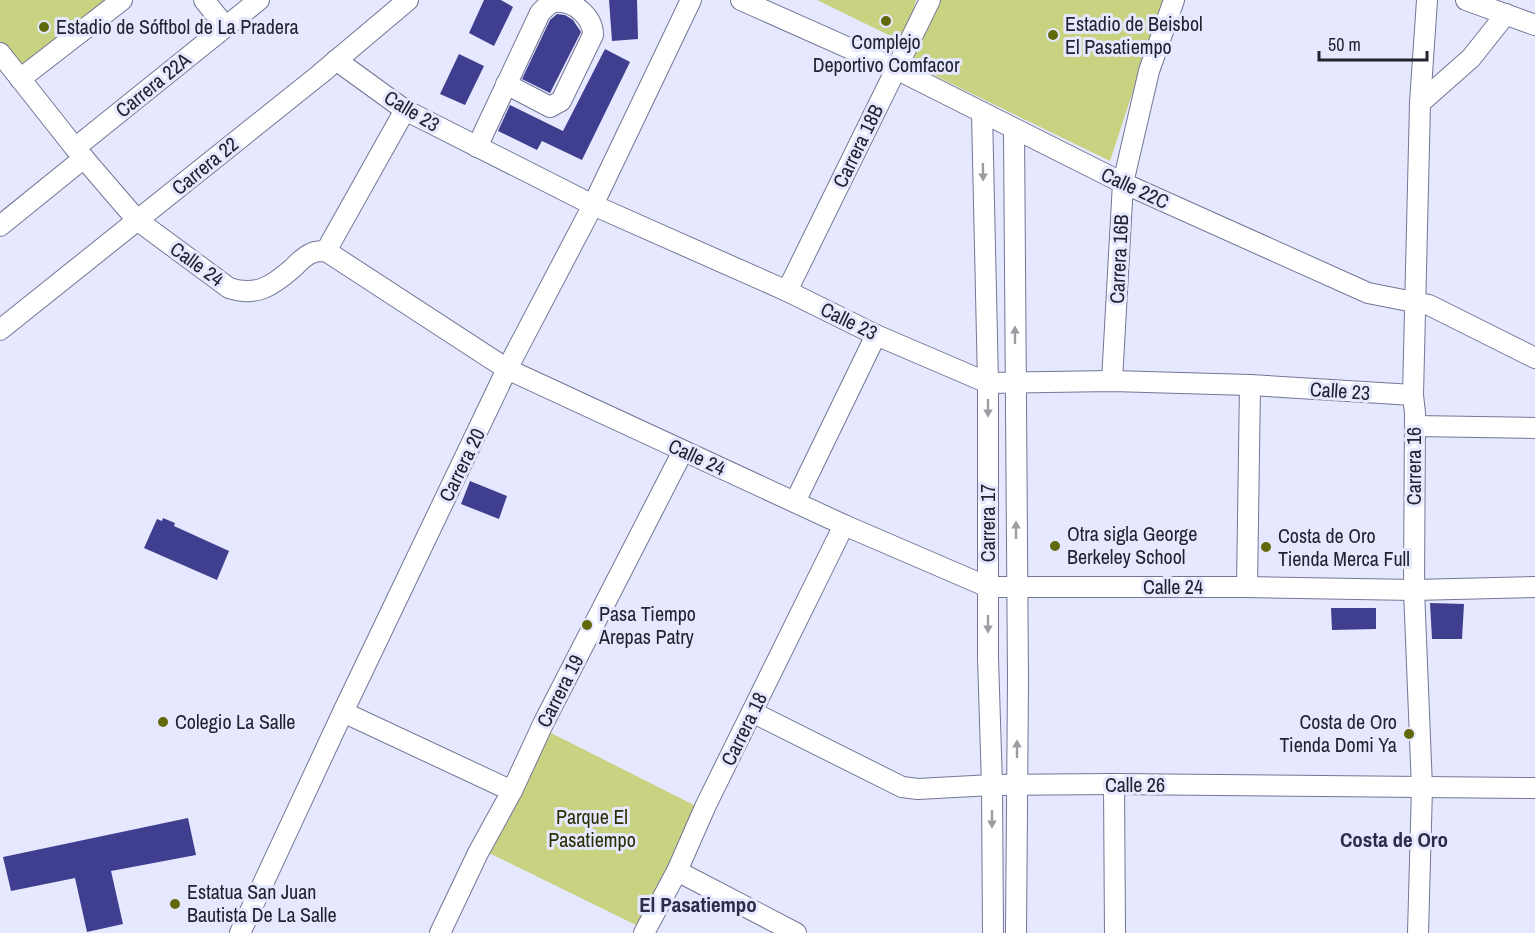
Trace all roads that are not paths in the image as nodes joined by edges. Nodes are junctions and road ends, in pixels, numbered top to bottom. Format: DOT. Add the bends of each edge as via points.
graph roads {
  1 [pos="122,0"];
  2 [pos="204,0"];
  3 [pos="259,0"];
  4 [pos="408,0"];
  5 [pos="692,0"];
  6 [pos="741,0"];
  7 [pos="930,0"];
  8 [pos="1174,0"];
  9 [pos="1427,0"];
  10 [pos="1466,0"];
  11 [pos="1506,14"];
  12 [pos="1535,25"];
  13 [pos="225,26"];
  14 [pos="0,53"];
  15 [pos="336,60"];
  16 [pos="896,69"];
  17 [pos="20,79"];
  18 [pos="507,84"];
  19 [pos="1420,103"];
  20 [pos="405,110"];
  21 [pos="982,113"];
  22 [pos="1014,129"];
  23 [pos="477,147"];
  24 [pos="80,153"];
  25 [pos="1123,183"];
  26 [pos="593,205"];
  27 [pos="137,220"];
  28 [pos="0,226"];
  29 [pos="326,251"];
  30 [pos="787,291"];
  31 [pos="1415,302"];
  32 [pos="0,330"];
  33 [pos="876,335"];
  34 [pos="1535,358"];
  35 [pos="507,369"];
  36 [pos="1112,381"];
  37 [pos="988,383"];
  38 [pos="1016,384"];
  39 [pos="1250,385"];
  40 [pos="1413,395"];
  41 [pos="1415,426"];
  42 [pos="1535,428"];
  43 [pos="683,451"];
  44 [pos="795,502"];
  45 [pos="844,525"];
  46 [pos="988,587"];
  47 [pos="1247,587"];
  48 [pos="1535,587"];
  49 [pos="1016,588"];
  50 [pos="1414,590"];
  51 [pos="343,712"];
  52 [pos="752,712"];
  53 [pos="1114,784"];
  54 [pos="992,785"];
  55 [pos="1017,785"];
  56 [pos="1422,788"];
  57 [pos="1535,788"];
  58 [pos="512,791"];
  59 [pos="677,871"];
  60 [pos="240,933"];
  61 [pos="440,933"];
  62 [pos="644,933"];
  63 [pos="796,933"];
  64 [pos="993,933"];
  65 [pos="1016,933"];
  66 [pos="1115,933"];
  67 [pos="1418,933"];
  1 -- 17 [label="street"];
  2 -- 13 [label="street"];
  3 -- 13 [label="street, Carrera 22A"];
  4 -- 15 [label="street, Carrera 22"];
  5 -- 26 [label="street, Carrera 20"];
  6 -- 16 [label="street, Calle 22C"];
  7 -- 16 [label="street, Carrera 18B"];
  8 -- 25 [label="street, Carrera 16B" via="1149,71"];
  9 -- 19 [label="street, Carrera 16"];
  10 -- 11 [label="street"];
  11 -- 12 [label="street"];
  11 -- 19 [label="street" via="1471,58"];
  13 -- 24 [label="street, Carrera 22A"];
  14 -- 17 [label="street, Calle 24"];
  15 -- 20 [label="street, Calle 23"];
  15 -- 27 [label="street, Carrera 22"];
  16 -- 21 [label="street, Calle 22C"];
  16 -- 30 [label="street, Carrera 18B"];
  17 -- 24 [label="street, Calle 24"];
  18 -- 18 [label="street" via="540,13 548,4 558,1 575,5 588,16 594,35 561,101 550,107"];
  18 -- 23 [label="street"];
  19 -- 31 [label="street, Carrera 16"];
  20 -- 23 [label="street, Calle 23"];
  20 -- 29 [label="street"];
  21 -- 22 [label="street, Calle 22C"];
  21 -- 37 [label="street, Carrera 17, one-way"];
  22 -- 25 [label="street, Calle 22C"];
  38 -- 22 [label="street, Carrera 17, one-way"];
  23 -- 26 [label="street, Calle 23"];
  24 -- 27 [label="street, Calle 24"];
  24 -- 28 [label="street, Carrera 22A"];
  25 -- 31 [label="street, Calle 22C" via="1368,293"];
  25 -- 36 [label="street, Carrera 16B"];
  26 -- 30 [label="street, Calle 23"];
  26 -- 35 [label="street, Carrera 20"];
  27 -- 29 [label="street, Calle 24" via="229,288 241,292 269,287 305,256"];
  27 -- 32 [label="street, Carrera 22"];
  29 -- 35 [label="street, Calle 24"];
  30 -- 33 [label="street, Calle 23"];
  31 -- 34 [label="street, Calle 22C" via="1429,305"];
  31 -- 40 [label="street, Carrera 16"];
  33 -- 37 [label="street, Calle 23"];
  33 -- 44 [label="street"];
  35 -- 43 [label="street, Calle 24"];
  35 -- 51 [label="street, Carrera 20"];
  36 -- 38 [label="street, Calle 23"];
  36 -- 39 [label="street, Calle 23"];
  37 -- 38 [label="street, Calle 23"];
  37 -- 46 [label="street, Carrera 17, one-way"];
  49 -- 38 [label="street, Carrera 17, one-way"];
  39 -- 40 [label="street, Calle 23"];
  39 -- 47 [label="street"];
  40 -- 41 [label="street, Carrera 16"];
  41 -- 42 [label="street"];
  41 -- 50 [label="street, Carrera 16"];
  43 -- 44 [label="street, Calle 24"];
  43 -- 58 [label="street, Carrera 19"];
  44 -- 45 [label="street, Calle 24"];
  45 -- 46 [label="street, Calle 24"];
  45 -- 52 [label="street, Carrera 18"];
  46 -- 49 [label="street, Calle 24"];
  46 -- 54 [label="street, Carrera 17, one-way"];
  47 -- 49 [label="street, Calle 24"];
  47 -- 50 [label="street, Calle 24"];
  48 -- 50 [label="street, Calle 24"];
  55 -- 49 [label="street, Carrera 17, one-way"];
  50 -- 56 [label="street, Carrera 16"];
  51 -- 58 [label="street"];
  51 -- 60 [label="street, Carrera 20"];
  52 -- 54 [label="street, Calle 26" via="902,787"];
  52 -- 59 [label="street, Carrera 18"];
  53 -- 55 [label="street, Calle 26"];
  53 -- 56 [label="street, Calle 26"];
  53 -- 66 [label="street"];
  54 -- 55 [label="street, Calle 26"];
  54 -- 64 [label="street, Carrera 17, one-way"];
  55 -- 65 [label="street, Carrera 17"];
  56 -- 57 [label="street, Calle 26"];
  56 -- 67 [label="street, Carrera 16"];
  58 -- 61 [label="street, Carrera 19"];
  59 -- 62 [label="street, Carrera 18"];
  59 -- 63 [label="street"];
}
